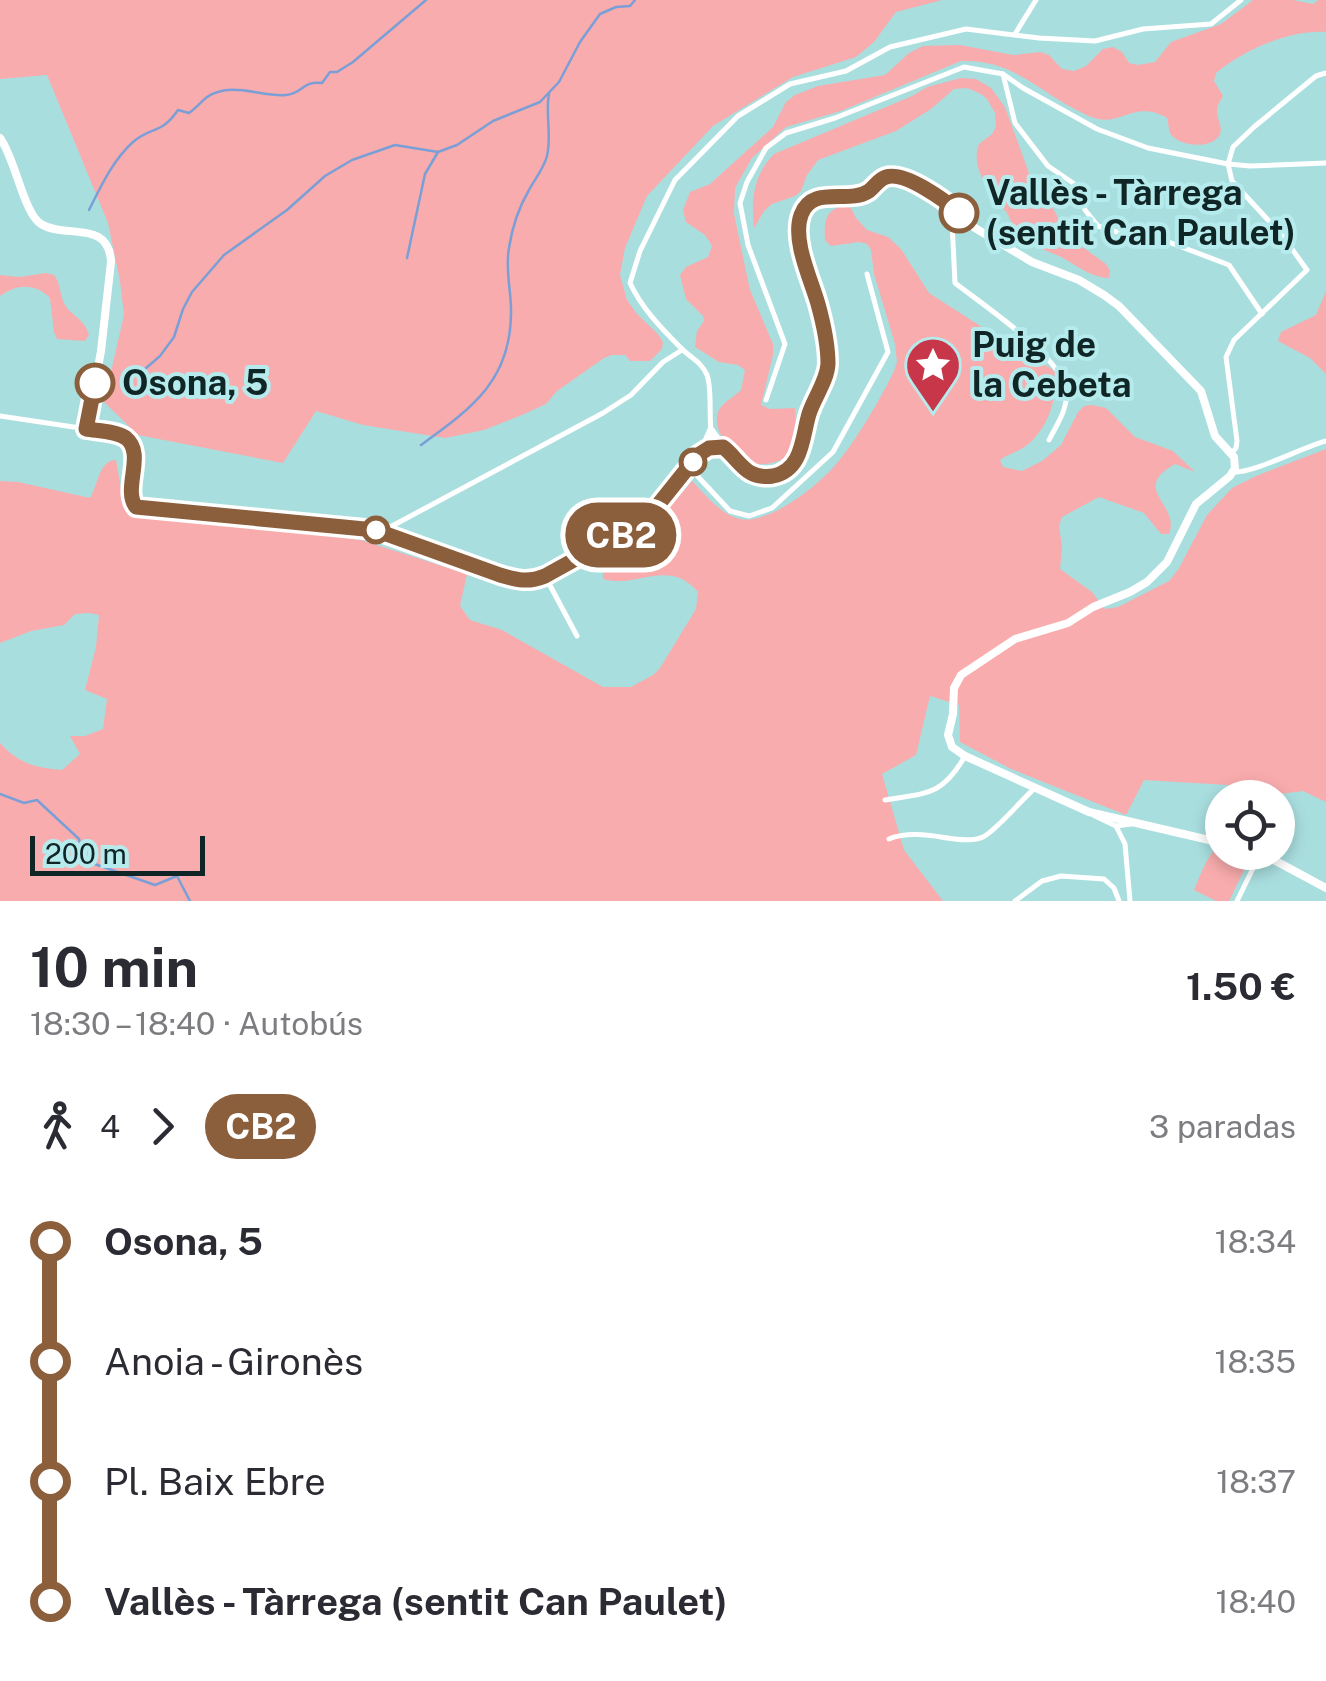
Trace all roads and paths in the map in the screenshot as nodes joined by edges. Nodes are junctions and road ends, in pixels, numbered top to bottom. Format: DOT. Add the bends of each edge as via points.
graph roads {
  1 [pos="1036,0"];
  2 [pos="1241,0"];
  3 [pos="1014,34"];
  4 [pos="1326,73"];
  5 [pos="1003,74"];
  6 [pos="0,138"];
  7 [pos="1326,163"];
  8 [pos="1228,164"];
  9 [pos="956,210"];
  10 [pos="867,274"];
  11 [pos="1262,314"];
  12 [pos="682,350"];
  13 [pos="766,400"];
  14 [pos="0,416"];
  15 [pos="86,429"];
  16 [pos="711,431"];
  17 [pos="1048,440"];
  18 [pos="1326,441"];
  19 [pos="723,447"];
  20 [pos="702,452"];
  21 [pos="1232,453"];
  22 [pos="689,466"];
  23 [pos="1232,472"];
  24 [pos="386,532"];
  25 [pos="545,576"];
  26 [pos="577,636"];
  27 [pos="965,756"];
  28 [pos="1035,788"];
  29 [pos="885,800"];
  30 [pos="1089,812"];
  31 [pos="1134,824"];
  32 [pos="1116,826"];
  33 [pos="889,839"];
  34 [pos="1205,839"];
  35 [pos="1252,870"];
  36 [pos="1292,870"];
  37 [pos="1326,888"];
  38 [pos="1015,901"];
  39 [pos="1118,901"];
  40 [pos="1130,901"];
  41 [pos="1237,901"];
  1 -- 3 [label="street"];
  2 -- 3 [label="street" via="1211,24 1095,41"];
  3 -- 12 [label="street" via="966,29 890,46 846,71 790,84 722,131 676,180 630,284"];
  4 -- 8 [label="street" via="1254,127"];
  5 -- 8 [label="street" via="1097,129 1148,148"];
  5 -- 11 [label="street" via="1015,123 1048,166 1074,183 1098,226 1145,233 1229,265"];
  5 -- 13 [label="street" via="964,67 786,133 766,148 740,203 748,245 785,344"];
  6 -- 15 [label="street" via="38,222 91,234 110,250"];
  7 -- 8 [label="street"];
  8 -- 11 [label="street" via="1232,181 1307,270"];
  9 -- 17 [label="street" via="955,283 1052,362 1066,387 1065,410"];
  9 -- 19 [label="street" via="892,176 861,194 823,197 806,206 801,244 828,364 800,450 783,472 763,476"];
  9 -- 21 [label="street" via="996,241 1119,306 1201,390 1215,436"];
  10 -- 22 [label="street" via="888,352 833,452 772,508 748,516 730,511"];
  11 -- 21 [label="street" via="1234,340 1226,358 1237,440"];
  12 -- 16 [label="street" via="705,370"];
  12 -- 24 [label="street" via="602,413"];
  14 -- 15 [label="street"];
  15 -- 24 [label="street" via="130,443 134,506"];
  16 -- 19 [label="street"];
  16 -- 20 [label="street"];
  18 -- 23 [label="street"];
  19 -- 20 [label="street"];
  20 -- 22 [label="street"];
  21 -- 23 [label="street"];
  22 -- 25 [label="street" via="646,520"];
  23 -- 27 [label="street" via="1196,504 1154,576 1068,623 1015,638 958,678 948,734"];
  24 -- 25 [label="street" via="514,579"];
  25 -- 26 [label="street"];
  27 -- 28 [label="street"];
  27 -- 29 [label="street" via="938,789"];
  28 -- 30 [label="street"];
  28 -- 33 [label="street" via="979,838 917,833"];
  30 -- 31 [label="street"];
  30 -- 32 [label="street"];
  31 -- 32 [label="street"];
  31 -- 34 [label="street"];
  32 -- 40 [label="street" via="1125,844"];
  35 -- 41 [label="street"];
  36 -- 37 [label="street"];
  38 -- 39 [label="street" via="1060,876 1104,880"];
}
